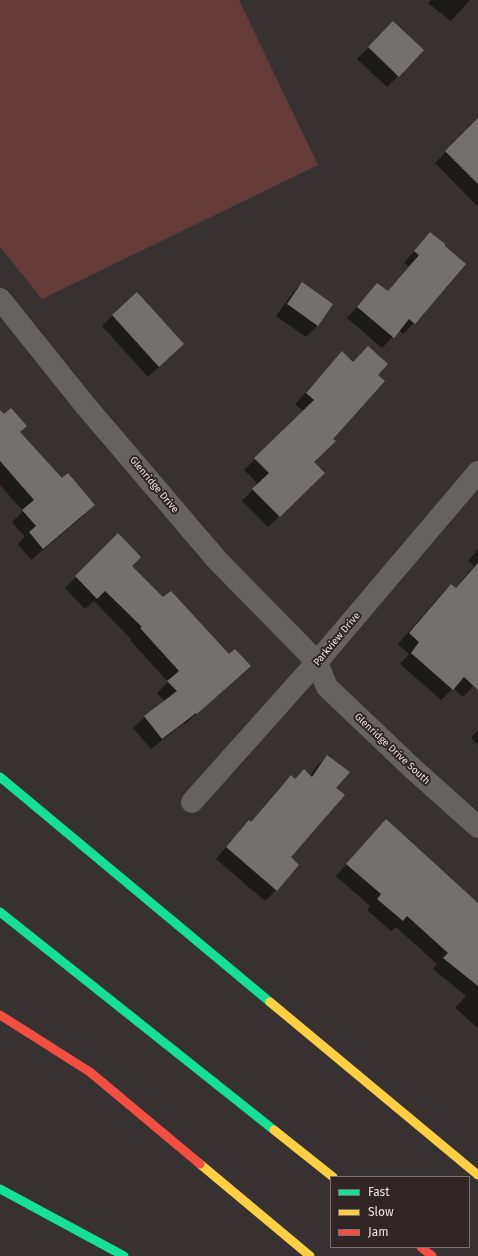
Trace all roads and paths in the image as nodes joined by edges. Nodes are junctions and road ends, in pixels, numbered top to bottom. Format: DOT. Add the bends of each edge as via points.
graph roads {
  1 [pos="0,300"];
  2 [pos="478,472"];
  3 [pos="317,662"];
  4 [pos="0,777"];
  5 [pos="192,802"];
  6 [pos="478,827"];
  7 [pos="0,912"];
  8 [pos="0,1015"];
  9 [pos="478,1175"];
  10 [pos="332,1176"];
  11 [pos="0,1189"];
  12 [pos="422,1248"];
  13 [pos="124,1256"];
  14 [pos="310,1256"];
  15 [pos="432,1256"];
  1 -- 3 [label="street, Glenridge Drive" via="85,405 218,560"];
  2 -- 3 [label="street, Parkview Drive"];
  3 -- 5 [label="street, Parkview Drive"];
  3 -- 6 [label="street, Glenridge Drive South" via="327,687"];
  4 -- 9 [label="highway"];
  7 -- 10 [label="highway"];
  8 -- 14 [label="highway" via="90,1072"];
  11 -- 13 [label="highway"];
  12 -- 15 [label="highway"];
}
